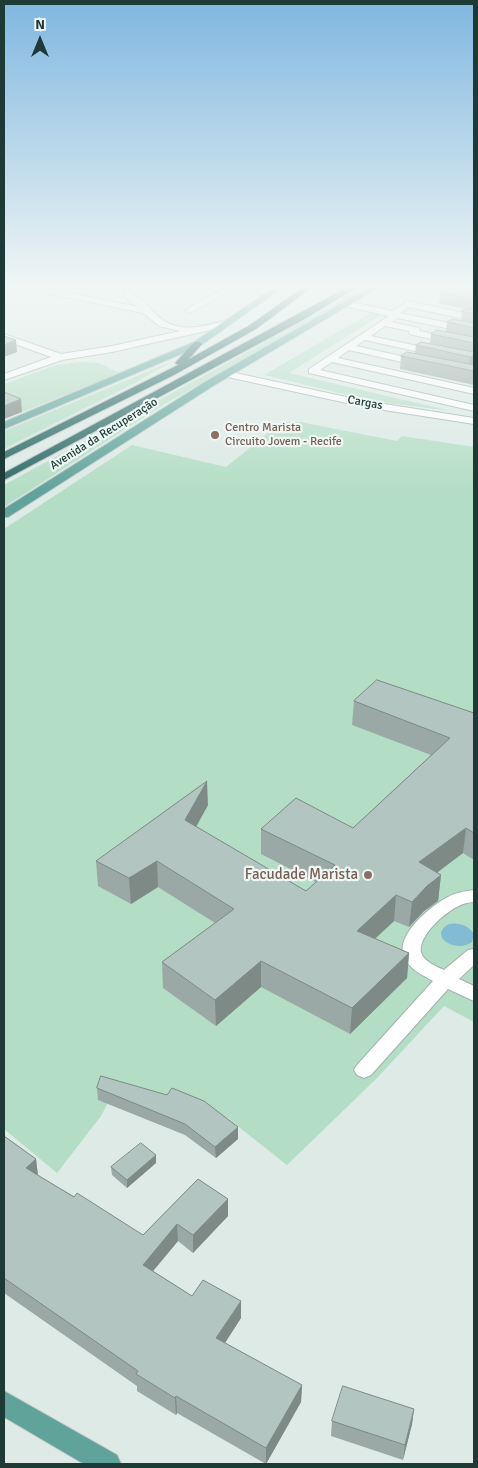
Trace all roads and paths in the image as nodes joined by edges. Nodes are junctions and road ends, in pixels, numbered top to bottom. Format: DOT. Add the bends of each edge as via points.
graph roads {
  1 [pos="60,357"];
  2 [pos="64,357"];
  3 [pos="168,357"];
  4 [pos="186,357"];
  5 [pos="200,357"];
  6 [pos="228,357"];
  7 [pos="257,357"];
  8 [pos="334,357"];
  9 [pos="377,357"];
  10 [pos="390,357"];
  11 [pos="454,357"];
  12 [pos="330,359"];
  13 [pos="474,361"];
  14 [pos="427,365"];
  15 [pos="366,368"];
  16 [pos="171,373"];
  17 [pos="226,374"];
  18 [pos="4,377"];
  19 [pos="472,391"];
  20 [pos="455,404"];
  21 [pos="474,408"];
  22 [pos="474,421"];
  23 [pos="4,426"];
  24 [pos="4,456"];
  25 [pos="4,477"];
  26 [pos="4,514"];
  27 [pos="474,896"];
  28 [pos="474,955"];
  29 [pos="445,980"];
  30 [pos="474,994"];
  31 [pos="364,1070"];
  32 [pos="4,1404"];
  33 [pos="108,1464"];
  1 -- 2 [label="street"];
  1 -- 18 [label="street"];
  3 -- 23 [label="main road"];
  4 -- 16 [label="highway"];
  5 -- 16 [label="highway, Avenida da Recuperação"];
  6 -- 25 [label="highway, Avenida da Recuperação"];
  7 -- 17 [label="main road, Avenida da Recuperação"];
  8 -- 12 [label="street"];
  9 -- 15 [label="street"];
  10 -- 14 [label="street"];
  11 -- 13 [label="street"];
  12 -- 15 [label="street"];
  12 -- 20 [label="street" via="312,371"];
  15 -- 19 [label="street"];
  16 -- 24 [label="highway, Avenida da Recuperação"];
  17 -- 22 [label="street, Cargas" via="365,404"];
  17 -- 26 [label="main road, Avenida da Recuperação"];
  19 -- 20 [label="street"];
  20 -- 21 [label="street"];
  27 -- 29 [label="street" via="453,901 412,939 411,950 416,961"];
  28 -- 29 [label="street"];
  29 -- 30 [label="street"];
  29 -- 31 [label="street"];
  32 -- 33 [label="main road"];
}
